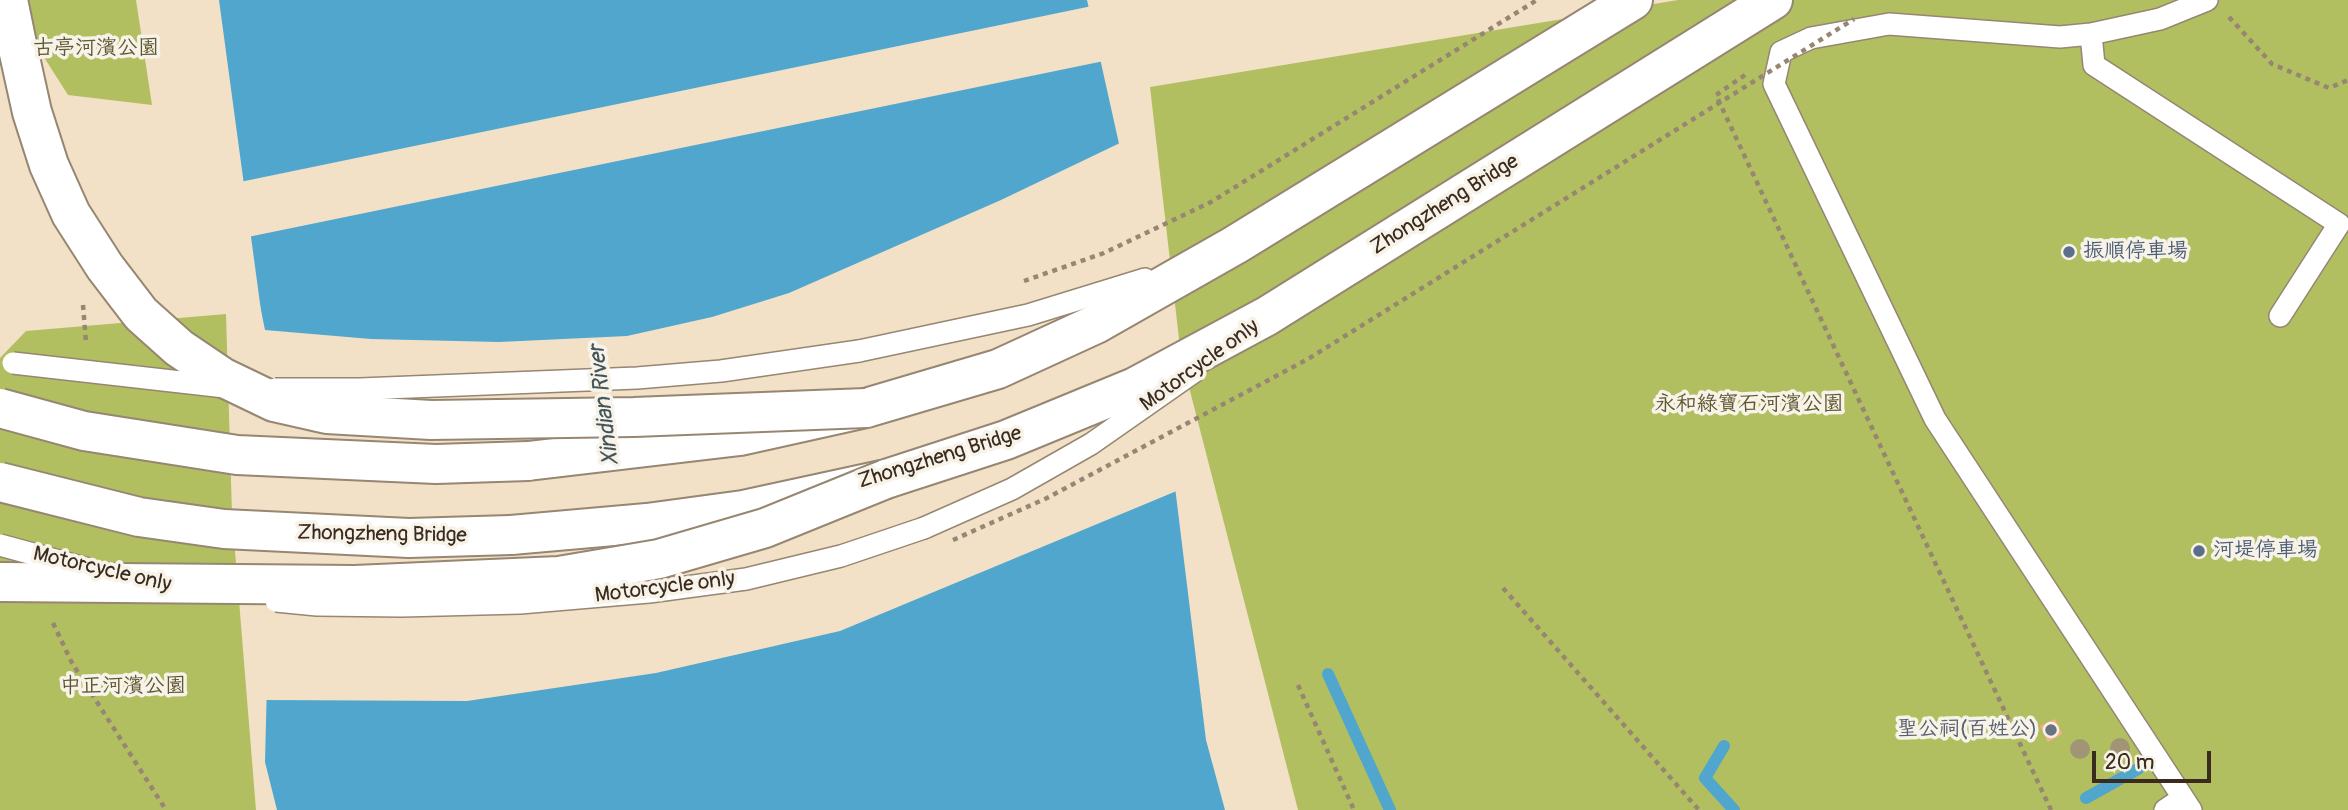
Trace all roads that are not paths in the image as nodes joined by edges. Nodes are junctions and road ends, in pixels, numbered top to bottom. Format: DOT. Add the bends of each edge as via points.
graph roads {
  1 [pos="8,0"];
  2 [pos="1633,0"];
  3 [pos="1773,0"];
  4 [pos="2215,5"];
  5 [pos="2091,34"];
  6 [pos="1235,245"];
  7 [pos="1267,316"];
  8 [pos="2280,316"];
  9 [pos="0,361"];
  10 [pos="0,408"];
  11 [pos="866,408"];
  12 [pos="886,479"];
  13 [pos="0,482"];
  14 [pos="0,545"];
  15 [pos="0,582"];
  16 [pos="2187,804"];
  17 [pos="2165,810"];
  1 -- 11 [label="main road, bridge" via="32,112 49,165 71,214 105,267 141,314 179,348 222,377 274,402 327,414 431,420"];
  2 -- 6 [label="main road"];
  3 -- 7 [label="main road, Zhongzheng Bridge"];
  4 -- 5 [label="lane"];
  5 -- 8 [label="lane" via="2094,65 2339,224"];
  5 -- 16 [label="lane" via="2060,37 1889,24 1811,38 1781,52 1774,84 1935,419"];
  6 -- 9 [label="lane, bridge" via="1121,288 1028,315 859,351 721,371 360,389 247,389"];
  6 -- 11 [label="main road" via="1096,324 998,369"];
  7 -- 12 [label="main road, Zhongzheng Bridge" via="1135,387 1006,440"];
  7 -- 14 [label="lane, Motorcycle only, bridge" via="1091,444 1012,489 889,540 746,579 520,603 317,605 218,595"];
  10 -- 11 [label="main road, bridge" via="95,433 237,455 436,464 528,461 740,436"];
  12 -- 13 [label="main road, Zhongzheng Bridge, bridge" via="743,510 647,523 409,538 224,530 139,517"];
  12 -- 15 [label="main road, bridge" via="765,528 659,559 559,576 355,584"];
  16 -- 17 [label="lane"];
}
